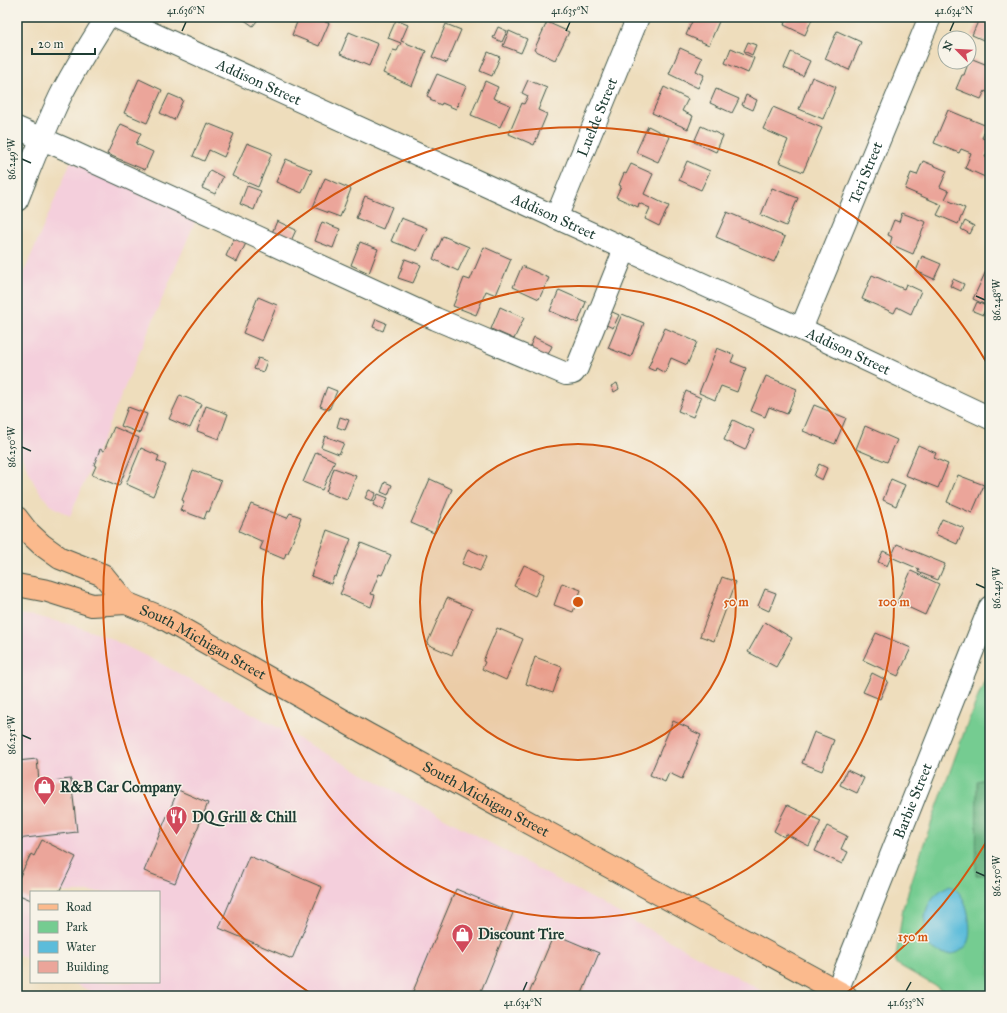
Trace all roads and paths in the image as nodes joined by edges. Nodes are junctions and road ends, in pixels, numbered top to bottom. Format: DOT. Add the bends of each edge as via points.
graph roads {
  1 [pos="107,17"];
  2 [pos="116,17"];
  3 [pos="638,17"];
  4 [pos="930,17"];
  5 [pos="17,128"];
  6 [pos="41,139"];
  7 [pos="17,200"];
  8 [pos="556,218"];
  9 [pos="625,249"];
  10 [pos="801,329"];
  11 [pos="990,418"];
  12 [pos="17,518"];
  13 [pos="17,586"];
  14 [pos="126,603"];
  15 [pos="990,607"];
  16 [pos="839,994"];
  1 -- 6 [label="street" via="61,96"];
  2 -- 8 [label="street, Addison Street"];
  3 -- 8 [label="street, Luelde Street"];
  4 -- 10 [label="street, Teri Street"];
  5 -- 6 [label="street"];
  6 -- 7 [label="street"];
  6 -- 9 [label="street" via="436,319 566,374 573,373 577,368"];
  8 -- 9 [label="street, Addison Street"];
  9 -- 10 [label="street, Addison Street"];
  10 -- 11 [label="street, Addison Street"];
  12 -- 14 [label="main road, South Michigan Street" via="42,545 60,558 103,575"];
  13 -- 14 [label="main road, South Michigan Street" via="48,591 92,605"];
  14 -- 16 [label="main road, South Michigan Street" via="163,618 367,734"];
  15 -- 16 [label="street, Barbie Street"];
}
